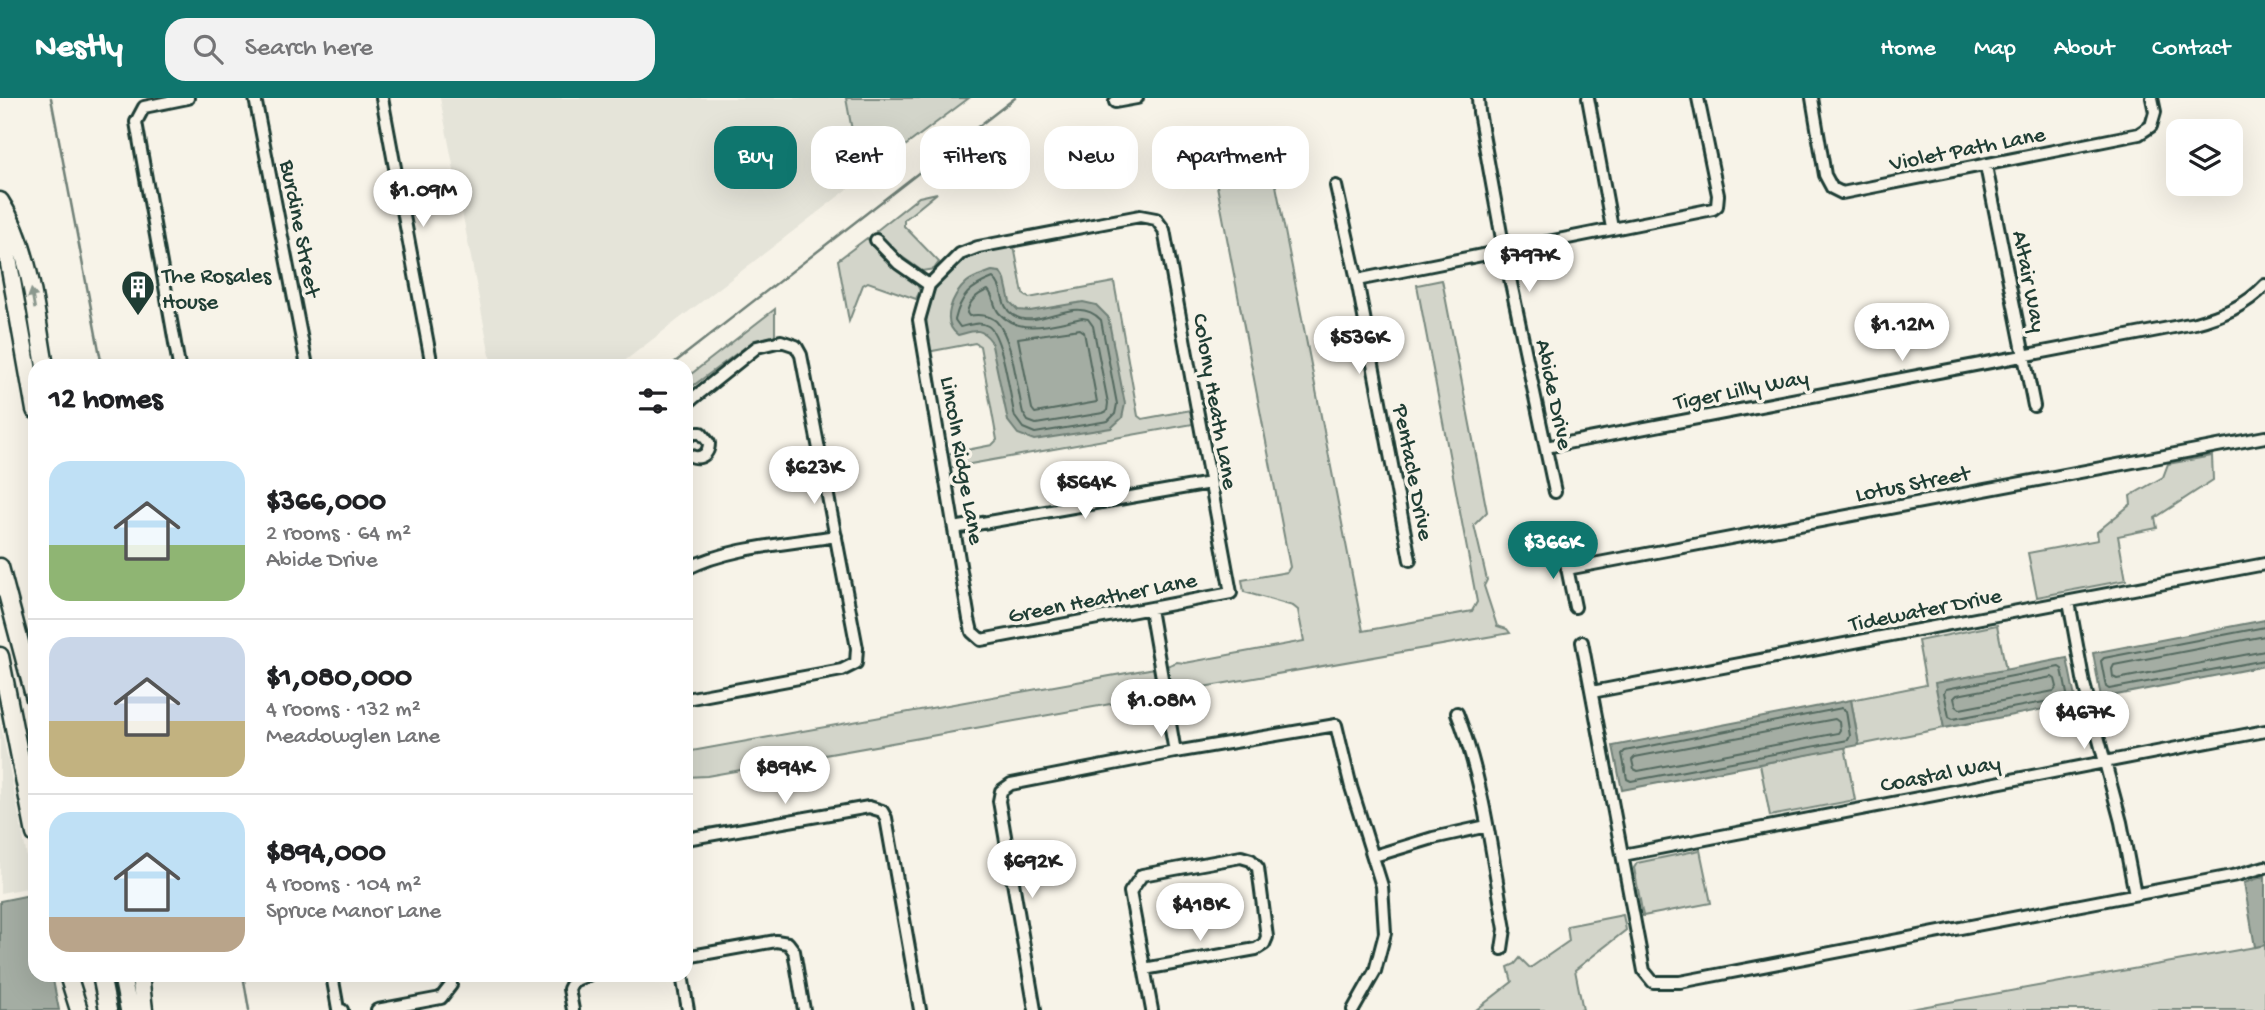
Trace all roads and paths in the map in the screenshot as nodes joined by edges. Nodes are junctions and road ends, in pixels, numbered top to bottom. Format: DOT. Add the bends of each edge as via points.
graph roads {
  1 [pos="188,98"];
  2 [pos="255,98"];
  3 [pos="382,98"];
  4 [pos="1137,98"];
  5 [pos="1478,98"];
  6 [pos="1588,98"];
  7 [pos="1698,98"];
  8 [pos="1812,98"];
  9 [pos="2152,98"];
  10 [pos="1115,102"];
  11 [pos="1986,166"];
  12 [pos="1336,186"];
  13 [pos="0,201"];
  14 [pos="0,213"];
  15 [pos="1612,228"];
  16 [pos="876,240"];
  17 [pos="1504,250"];
  18 [pos="1357,280"];
  19 [pos="929,285"];
  20 [pos="2265,285"];
  21 [pos="2025,356"];
  22 [pos="44,359"];
  23 [pos="178,359"];
  24 [pos="306,359"];
  25 [pos="431,359"];
  26 [pos="28,371"];
  27 [pos="693,398"];
  28 [pos="2034,405"];
  29 [pos="693,434"];
  30 [pos="2265,437"];
  31 [pos="1546,447"];
  32 [pos="693,457"];
  33 [pos="1210,483"];
  34 [pos="1555,492"];
  35 [pos="954,528"];
  36 [pos="836,536"];
  37 [pos="1563,548"];
  38 [pos="1410,560"];
  39 [pos="2265,564"];
  40 [pos="693,566"];
  41 [pos="0,567"];
  42 [pos="1567,569"];
  43 [pos="1231,593"];
  44 [pos="2070,602"];
  45 [pos="1575,607"];
  46 [pos="1150,609"];
  47 [pos="981,640"];
  48 [pos="1582,642"];
  49 [pos="0,656"];
  50 [pos="28,673"];
  51 [pos="1592,692"];
  52 [pos="693,698"];
  53 [pos="1457,713"];
  54 [pos="2265,731"];
  55 [pos="1175,752"];
  56 [pos="2104,762"];
  57 [pos="28,798"];
  58 [pos="1487,826"];
  59 [pos="693,838"];
  60 [pos="1623,855"];
  61 [pos="1374,856"];
  62 [pos="2265,867"];
  63 [pos="2135,894"];
  64 [pos="1502,949"];
  65 [pos="693,956"];
  66 [pos="1144,970"];
  67 [pos="70,982"];
  68 [pos="102,982"];
  69 [pos="123,982"];
  70 [pos="141,982"];
  71 [pos="334,982"];
  72 [pos="451,982"];
  73 [pos="572,982"];
  74 [pos="683,982"];
  75 [pos="340,1009"];
  76 [pos="79,1010"];
  77 [pos="108,1010"];
  78 [pos="129,1010"];
  79 [pos="144,1010"];
  80 [pos="377,1010"];
  81 [pos="573,1010"];
  82 [pos="688,1010"];
  83 [pos="804,1010"];
  84 [pos="920,1010"];
  85 [pos="1035,1010"];
  86 [pos="1152,1010"];
  87 [pos="1353,1010"];
  1 -- 23 [label="street" via="144,107 136,122"];
  2 -- 24 [label="street, Burdine Street"];
  3 -- 25 [label="street"];
  4 -- 10 [label="street"];
  5 -- 17 [label="street, Abide Drive"];
  6 -- 15 [label="street"];
  7 -- 15 [label="street" via="1717,205"];
  8 -- 11 [label="street, Violet Path Lane" via="1825,176 1832,188 1842,192"];
  9 -- 11 [label="street, Violet Path Lane" via="2151,126 2139,134"];
  11 -- 21 [label="street, Altair Way"];
  12 -- 18 [label="street, Pentacle Drive"];
  22 -- 13 [label="highway, one-way" via="23,252"];
  14 -- 26 [label="highway"];
  15 -- 17 [label="street"];
  16 -- 19 [label="street"];
  17 -- 18 [label="street"];
  17 -- 31 [label="street, Abide Drive"];
  18 -- 38 [label="street, Pentacle Drive"];
  19 -- 33 [label="street, Colony Heath Lane" via="960,254 978,247 1140,216 1156,219 1164,230"];
  19 -- 35 [label="street, Lincoln Ridge Lane" via="919,320"];
  20 -- 21 [label="street, Tiger Lilly Way" via="2212,318"];
  21 -- 28 [label="street, Altair Way"];
  21 -- 31 [label="street, Tiger Lilly Way"];
  27 -- 36 [label="street" via="757,347 781,341 796,346"];
  29 -- 32 [label="street" via="701,433 709,447 701,457"];
  30 -- 42 [label="street, Lotus Street"];
  31 -- 34 [label="street, Abide Drive"];
  33 -- 35 [label="street"];
  33 -- 43 [label="street, Colony Heath Lane"];
  35 -- 47 [label="street, Lincoln Ridge Lane" via="972,632"];
  36 -- 40 [label="street" via="708,559"];
  36 -- 52 [label="street" via="856,663 842,670"];
  37 -- 42 [label="street"];
  39 -- 44 [label="street, Tidewater Drive"];
  41 -- 50 [label="highway"];
  42 -- 45 [label="street"];
  43 -- 46 [label="street, Green Heather Lane"];
  44 -- 51 [label="street, Tidewater Drive"];
  44 -- 56 [label="street"];
  46 -- 47 [label="street, Green Heather Lane"];
  46 -- 55 [label="street"];
  48 -- 51 [label="street"];
  49 -- 57 [label="highway"];
  51 -- 60 [label="street"];
  53 -- 58 [label="street" via="1470,747"];
  54 -- 56 [label="street, Coastal Way"];
  55 -- 61 [label="street" via="1336,725 1350,787"];
  55 -- 85 [label="street" via="1011,784 1001,791 999,801"];
  56 -- 60 [label="street, Coastal Way"];
  56 -- 63 [label="street"];
  58 -- 61 [label="street"];
  58 -- 64 [label="street" via="1504,929"];
  59 -- 84 [label="street" via="869,807 882,811"];
  60 -- 63 [label="street" via="1644,971 1653,982 1680,982"];
  61 -- 87 [label="street" via="1385,933 1375,971"];
  62 -- 63 [label="street"];
  65 -- 83 [label="street" via="776,941 788,943 794,951"];
  66 -- 66 [label="street" via="1130,892 1142,875 1241,856 1251,860 1258,868 1267,937 1264,944"];
  66 -- 86 [label="street"];
  67 -- 76 [label="highway"];
  68 -- 77 [label="highway"];
  69 -- 78 [label="highway"];
  70 -- 79 [label="highway"];
  71 -- 75 [label="street"];
  72 -- 80 [label="street" via="441,998"];
  73 -- 81 [label="street" via="569,989"];
  74 -- 82 [label="street"];
}
